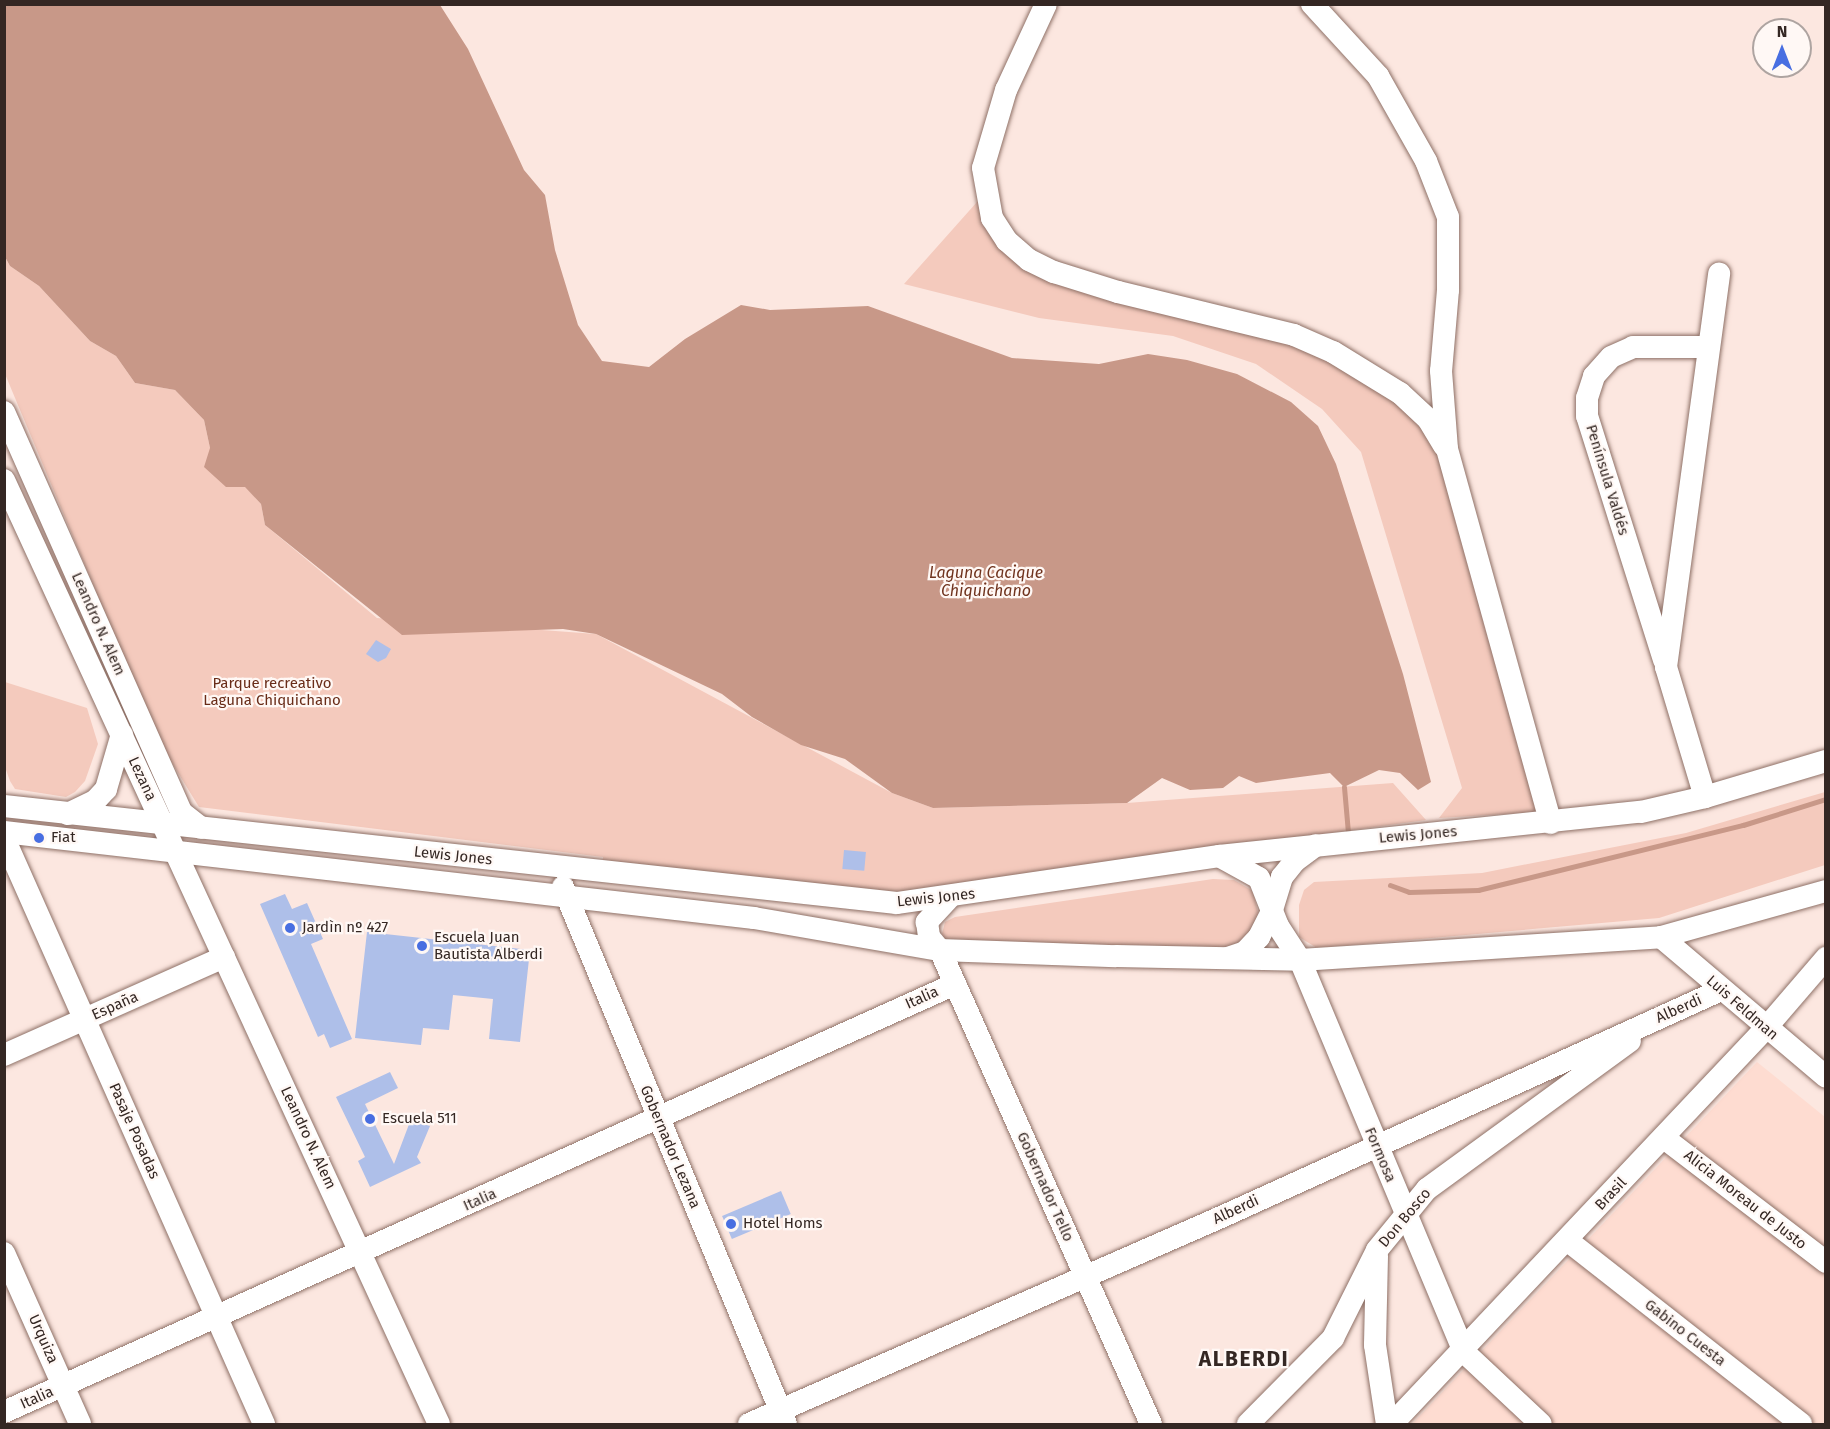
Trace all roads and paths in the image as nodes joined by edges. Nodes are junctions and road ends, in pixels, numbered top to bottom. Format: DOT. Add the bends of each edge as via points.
graph roads {
  1 [pos="1047,4"];
  2 [pos="1312,4"];
  3 [pos="1719,274"];
  4 [pos="1707,347"];
  5 [pos="4,412"];
  6 [pos="1447,449"];
  7 [pos="4,480"];
  8 [pos="1666,667"];
  9 [pos="109,705"];
  10 [pos="122,734"];
  11 [pos="1826,761"];
  12 [pos="1705,797"];
  13 [pos="4,806"];
  14 [pos="67,815"];
  15 [pos="163,823"];
  16 [pos="1551,823"];
  17 [pos="201,828"];
  18 [pos="4,832"];
  19 [pos="4,838"];
  20 [pos="1318,844"];
  21 [pos="176,852"];
  22 [pos="1219,856"];
  23 [pos="559,868"];
  24 [pos="1824,894"];
  25 [pos="566,897"];
  26 [pos="949,898"];
  27 [pos="1271,913"];
  28 [pos="1661,937"];
  29 [pos="940,950"];
  30 [pos="224,957"];
  31 [pos="1826,958"];
  32 [pos="1224,960"];
  33 [pos="1300,960"];
  34 [pos="954,984"];
  35 [pos="1721,990"];
  36 [pos="1667,1014"];
  37 [pos="85,1019"];
  38 [pos="1766,1029"];
  39 [pos="4,1055"];
  40 [pos="1826,1077"];
  41 [pos="657,1116"];
  42 [pos="1664,1137"];
  43 [pos="1375,1144"];
  44 [pos="1406,1213"];
  45 [pos="1568,1241"];
  46 [pos="1377,1251"];
  47 [pos="4,1253"];
  48 [pos="362,1254"];
  49 [pos="1826,1262"];
  50 [pos="1086,1277"];
  51 [pos="216,1316"];
  52 [pos="1333,1338"];
  53 [pos="1375,1345"];
  54 [pos="1464,1352"];
  55 [pos="64,1386"];
  56 [pos="4,1412"];
  57 [pos="783,1418"];
  58 [pos="81,1425"];
  59 [pos="264,1425"];
  60 [pos="439,1425"];
  61 [pos="749,1425"];
  62 [pos="1151,1425"];
  63 [pos="1248,1425"];
  64 [pos="1387,1425"];
  65 [pos="1392,1425"];
  66 [pos="1540,1425"];
  67 [pos="1802,1425"];
  1 -- 6 [label="street" via="1005,90 983,168 992,218 1008,241 1029,260 1118,292 1294,335 1333,352 1400,393 1428,419"];
  2 -- 6 [label="street" via="1378,76 1426,161 1448,217 1448,290 1441,371"];
  3 -- 4 [label="street, Península Valdés"];
  4 -- 8 [label="street, Península Valdés"];
  4 -- 8 [label="street, Península Valdés" via="1632,347 1611,357 1594,376 1587,398 1587,416"];
  5 -- 17 [label="street, Leandro N. Alem" via="182,813"];
  6 -- 16 [label="street"];
  7 -- 9 [label="street, Leandro N. Alem"];
  8 -- 12 [label="street, Península Valdés"];
  9 -- 10 [label="street, Lezana"];
  10 -- 14 [label="street" via="106,789 95,801"];
  10 -- 15 [label="street, Lezana"];
  11 -- 12 [label="street, Lewis Jones"];
  12 -- 16 [label="street, Lewis Jones" via="1641,812"];
  13 -- 14 [label="street, Lewis Jones"];
  14 -- 15 [label="street, Lewis Jones"];
  15 -- 17 [label="street, Lewis Jones"];
  15 -- 21 [label="street, Lezana"];
  16 -- 20 [label="street, Lewis Jones"];
  17 -- 23 [label="street, Lewis Jones"];
  18 -- 21 [label="street, Lewis Jones"];
  19 -- 37 [label="street, Pasaje Posadas"];
  20 -- 22 [label="street, Lewis Jones"];
  20 -- 27 [label="street" via="1295,861 1282,877"];
  21 -- 25 [label="street, Lewis Jones"];
  21 -- 30 [label="street, Leandro N. Alem"];
  22 -- 26 [label="street, Lewis Jones"];
  22 -- 27 [label="street, Formosa" via="1259,878"];
  23 -- 25 [label="street, Gobernador Lezana"];
  23 -- 26 [label="street, Lewis Jones" via="897,903"];
  24 -- 28 [label="street, Lewis Jones"];
  25 -- 29 [label="street, Lewis Jones" via="754,918"];
  25 -- 41 [label="street, Gobernador Lezana"];
  26 -- 29 [label="street, Gobernador Tello" via="927,922 929,937"];
  27 -- 32 [label="street" via="1245,952"];
  27 -- 33 [label="street, Formosa"];
  28 -- 33 [label="street, Lewis Jones"];
  28 -- 35 [label="street, Luis Feldman"];
  29 -- 32 [label="street, Lewis Jones"];
  29 -- 34 [label="street, Gobernador Tello"];
  30 -- 37 [label="street, España"];
  30 -- 48 [label="street, Leandro N. Alem"];
  31 -- 38 [label="street, Brasil"];
  32 -- 33 [label="street, Lewis Jones"];
  33 -- 43 [label="street, Formosa"];
  34 -- 41 [label="street, Italia"];
  34 -- 50 [label="street, Gobernador Tello"];
  35 -- 36 [label="street, Alberdi"];
  35 -- 38 [label="street, Luis Feldman"];
  36 -- 43 [label="street, Alberdi"];
  36 -- 44 [label="street, Don Bosco" via="1427,1189"];
  37 -- 39 [label="street, España"];
  37 -- 51 [label="street, Pasaje Posadas"];
  38 -- 40 [label="street, Luis Feldman"];
  38 -- 42 [label="street, Brasil"];
  41 -- 48 [label="street, Italia"];
  41 -- 57 [label="street, Gobernador Lezana"];
  42 -- 45 [label="street, Brasil"];
  42 -- 49 [label="street, Alicia Moreau de Justo"];
  43 -- 44 [label="street, Formosa"];
  43 -- 50 [label="street, Alberdi"];
  44 -- 46 [label="street, Don Bosco"];
  44 -- 54 [label="street, Formosa"];
  45 -- 54 [label="street, Brasil"];
  45 -- 67 [label="street, Gabino Cuesta"];
  46 -- 52 [label="street, Don Bosco"];
  46 -- 53 [label="street"];
  47 -- 55 [label="street, Urquiza"];
  48 -- 51 [label="street, Italia"];
  48 -- 60 [label="street, Leandro N. Alem"];
  50 -- 57 [label="street, Alberdi" via="935,1340"];
  50 -- 62 [label="street, Gobernador Tello"];
  51 -- 55 [label="street, Italia"];
  51 -- 59 [label="street, Pasaje Posadas"];
  52 -- 53 [label="street" via="1347,1332 1360,1334"];
  52 -- 63 [label="street, Don Bosco"];
  53 -- 64 [label="street"];
  54 -- 65 [label="street, Brasil"];
  54 -- 66 [label="street, Formosa"];
  55 -- 56 [label="street, Italia"];
  55 -- 58 [label="street, Urquiza"];
  57 -- 61 [label="street, Alberdi"];
}
